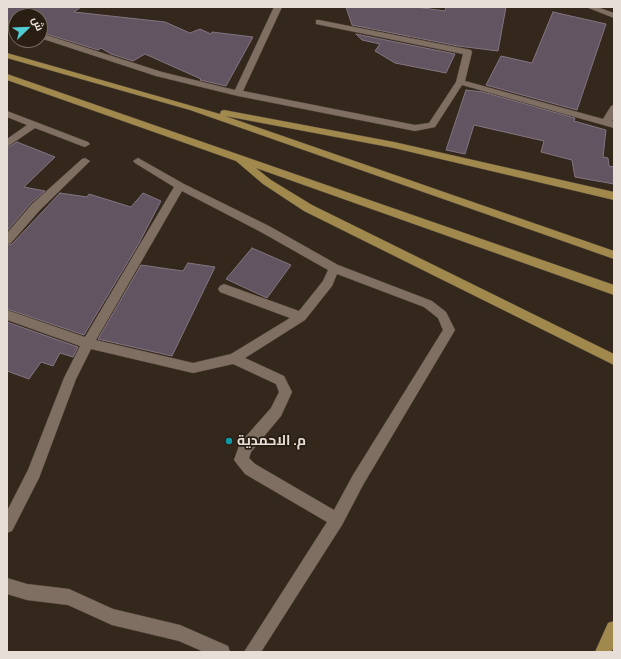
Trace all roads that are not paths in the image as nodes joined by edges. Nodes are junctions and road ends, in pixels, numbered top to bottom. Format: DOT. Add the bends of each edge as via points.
graph roads {
  1 [pos="278,7"];
  2 [pos="590,7"];
  3 [pos="614,16"];
  4 [pos="319,22"];
  5 [pos="48,38"];
  6 [pos="7,55"];
  7 [pos="7,77"];
  8 [pos="460,82"];
  9 [pos="238,93"];
  10 [pos="193,108"];
  11 [pos="614,108"];
  12 [pos="7,114"];
  13 [pos="34,124"];
  14 [pos="610,124"];
  15 [pos="7,144"];
  16 [pos="85,144"];
  17 [pos="234,155"];
  18 [pos="85,161"];
  19 [pos="138,161"];
  20 [pos="180,186"];
  21 [pos="614,196"];
  22 [pos="7,240"];
  23 [pos="614,255"];
  24 [pos="334,268"];
  25 [pos="224,288"];
  26 [pos="614,290"];
  27 [pos="7,315"];
  28 [pos="301,317"];
  29 [pos="88,343"];
  30 [pos="234,359"];
  31 [pos="611,361"];
  32 [pos="337,520"];
  33 [pos="7,526"];
  34 [pos="7,586"];
  35 [pos="614,629"];
  36 [pos="222,652"];
  37 [pos="252,652"];
  38 [pos="603,652"];
  1 -- 9 [label="street"];
  2 -- 3 [label="street"];
  4 -- 8 [label="street" via="468,52"];
  5 -- 9 [label="street" via="159,74"];
  6 -- 10 [label="main road"];
  7 -- 17 [label="main road"];
  8 -- 9 [label="street" via="432,125 415,128"];
  8 -- 14 [label="street"];
  10 -- 21 [label="main road" via="387,143"];
  10 -- 23 [label="main road"];
  11 -- 14 [label="street"];
  12 -- 13 [label="street"];
  13 -- 15 [label="street"];
  13 -- 16 [label="street"];
  17 -- 26 [label="main road"];
  17 -- 31 [label="main road" via="267,182 308,208"];
  18 -- 22 [label="street" via="36,207"];
  19 -- 20 [label="street"];
  20 -- 24 [label="street"];
  20 -- 29 [label="street"];
  24 -- 28 [label="street" via="328,283"];
  24 -- 32 [label="street" via="428,304 442,315 449,330 358,480"];
  25 -- 28 [label="street"];
  27 -- 29 [label="street"];
  28 -- 30 [label="street"];
  29 -- 30 [label="street" via="193,368"];
  29 -- 33 [label="street" via="70,378 34,473"];
  30 -- 32 [label="street" via="280,380 286,392 276,412 245,448 241,460 250,469"];
  32 -- 37 [label="street"];
  34 -- 36 [label="street" via="26,592 69,597 112,617 180,633"];
  35 -- 38 [label="main road"];
}
